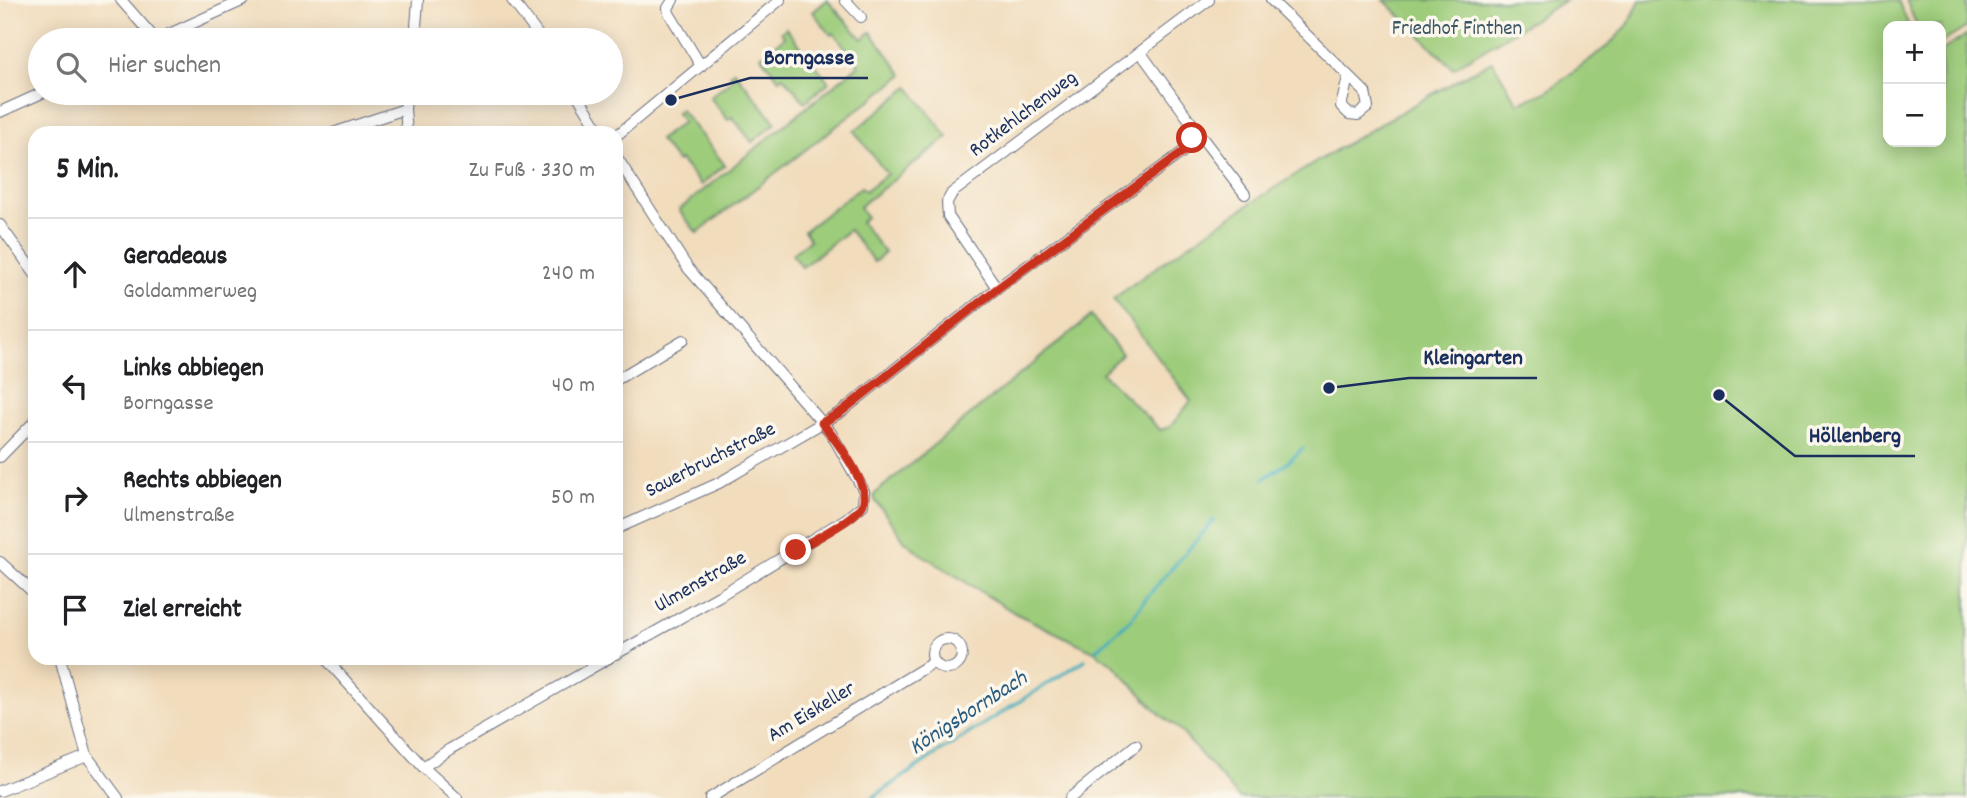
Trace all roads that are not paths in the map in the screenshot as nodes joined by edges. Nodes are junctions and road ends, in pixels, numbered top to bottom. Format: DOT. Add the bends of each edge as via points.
graph roads {
  1 [pos="121,0"];
  2 [pos="244,0"];
  3 [pos="418,0"];
  4 [pos="512,0"];
  5 [pos="673,0"];
  6 [pos="780,0"];
  7 [pos="845,0"];
  8 [pos="1209,0"];
  9 [pos="1271,0"];
  10 [pos="861,18"];
  11 [pos="146,28"];
  12 [pos="182,28"];
  13 [pos="416,28"];
  14 [pos="533,28"];
  15 [pos="1142,53"];
  16 [pos="701,66"];
  17 [pos="1348,78"];
  18 [pos="28,100"];
  19 [pos="406,105"];
  20 [pos="584,105"];
  21 [pos="405,109"];
  22 [pos="0,112"];
  23 [pos="1193,125"];
  24 [pos="354,126"];
  25 [pos="406,126"];
  26 [pos="597,126"];
  27 [pos="623,130"];
  28 [pos="623,167"];
  29 [pos="1245,194"];
  30 [pos="0,225"];
  31 [pos="28,264"];
  32 [pos="998,288"];
  33 [pos="683,340"];
  34 [pos="623,376"];
  35 [pos="822,423"];
  36 [pos="28,428"];
  37 [pos="0,457"];
  38 [pos="623,526"];
  39 [pos="0,562"];
  40 [pos="28,588"];
  41 [pos="623,650"];
  42 [pos="934,662"];
  43 [pos="62,665"];
  44 [pos="331,665"];
  45 [pos="597,665"];
  46 [pos="1136,745"];
  47 [pos="87,756"];
  48 [pos="423,767"];
  49 [pos="0,792"];
  50 [pos="118,798"];
  51 [pos="457,798"];
  52 [pos="710,798"];
  53 [pos="1070,798"];
  1 -- 11 [label="street"];
  2 -- 12 [label="street"];
  3 -- 13 [label="street"];
  4 -- 14 [label="street"];
  5 -- 16 [label="street" via="669,13"];
  6 -- 16 [label="street"];
  7 -- 10 [label="street"];
  8 -- 15 [label="street, Rotkehlchenweg"];
  9 -- 17 [label="street"];
  15 -- 23 [label="street"];
  15 -- 32 [label="street, Rotkehlchenweg" via="948,198 948,216"];
  16 -- 27 [label="street"];
  18 -- 22 [label="street"];
  19 -- 21 [label="street"];
  20 -- 26 [label="street"];
  21 -- 24 [label="street"];
  21 -- 25 [label="street"];
  23 -- 29 [label="street"];
  23 -- 32 [label="street, Sauerbruchstraße" via="1188,148"];
  28 -- 35 [label="street" via="687,267"];
  30 -- 31 [label="street"];
  32 -- 35 [label="street, Sauerbruchstraße"];
  33 -- 34 [label="street"];
  35 -- 38 [label="street, Sauerbruchstraße" via="719,483"];
  35 -- 41 [label="street, Ulmenstraße" via="860,481 863,505"];
  36 -- 37 [label="street"];
  39 -- 40 [label="street"];
  42 -- 52 [label="street, Am Eiskeller"];
  43 -- 47 [label="street"];
  44 -- 48 [label="street"];
  45 -- 48 [label="street"];
  46 -- 53 [label="street"];
  47 -- 49 [label="street"];
  47 -- 50 [label="street"];
  48 -- 51 [label="street"];
}
